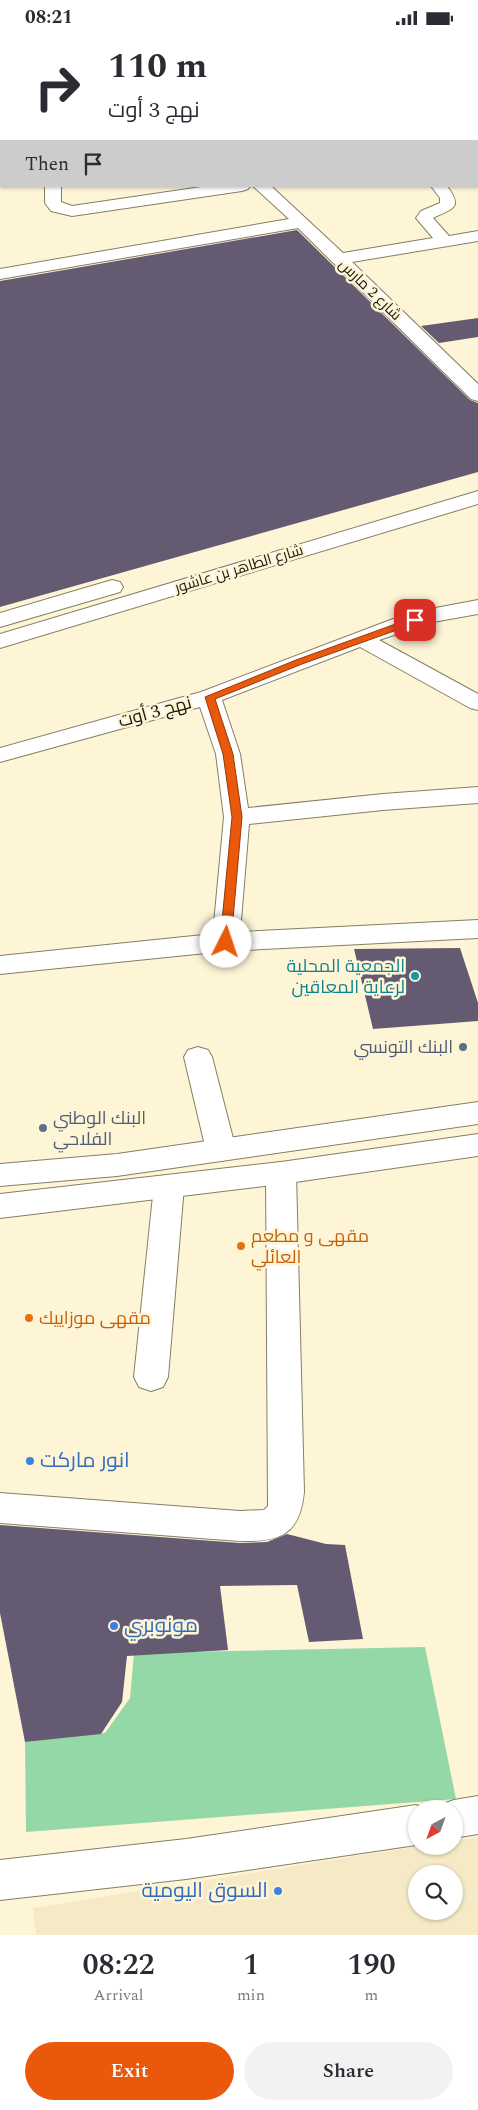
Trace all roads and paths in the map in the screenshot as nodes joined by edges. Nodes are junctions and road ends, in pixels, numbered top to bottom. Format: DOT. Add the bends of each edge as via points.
graph roads {
  1 [pos="53,187"];
  2 [pos="235,187"];
  3 [pos="262,187"];
  4 [pos="440,187"];
  5 [pos="302,222"];
  6 [pos="451,241"];
  7 [pos="474,244"];
  8 [pos="339,259"];
  9 [pos="0,274"];
  10 [pos="478,395"];
  11 [pos="478,481"];
  12 [pos="478,497"];
  13 [pos="478,607"];
  14 [pos="0,620"];
  15 [pos="361,639"];
  16 [pos="0,641"];
  17 [pos="210,697"];
  18 [pos="478,703"];
  19 [pos="0,755"];
  20 [pos="478,795"];
  21 [pos="237,817"];
  22 [pos="478,929"];
  23 [pos="226,942"];
  24 [pos="0,965"];
  25 [pos="198,1057"];
  26 [pos="478,1113"];
  27 [pos="478,1145"];
  28 [pos="221,1150"];
  29 [pos="281,1173"];
  30 [pos="0,1175"];
  31 [pos="169,1186"];
  32 [pos="0,1206"];
  33 [pos="151,1377"];
  34 [pos="0,1508"];
  35 [pos="478,1815"];
  36 [pos="463,1818"];
  37 [pos="408,1826"];
  38 [pos="0,1880"];
  1 -- 2 [label="main road" via="53,203 72,211"];
  3 -- 5 [label="main road, شارع 2 مارس"];
  4 -- 6 [label="main road" via="449,203 424,218"];
  5 -- 8 [label="main road, شارع 2 مارس"];
  5 -- 9 [label="main road"];
  6 -- 7 [label="main road"];
  6 -- 8 [label="main road"];
  8 -- 10 [label="main road, شارع 2 مارس"];
  11 -- 14 [label="main road, شارع الطاهر بن عاشور"];
  12 -- 16 [label="main road, شارع الطاهر بن عاشور"];
  13 -- 15 [label="main road, نهج 3 أوت" via="430,616"];
  15 -- 17 [label="main road, نهج 3 أوت"];
  15 -- 18 [label="main road"];
  17 -- 19 [label="main road, نهج 3 أوت"];
  17 -- 21 [label="main road" via="228,754"];
  20 -- 21 [label="main road"];
  21 -- 23 [label="main road"];
  22 -- 23 [label="main road"];
  23 -- 24 [label="main road"];
  25 -- 28 [label="main road"];
  26 -- 28 [label="main road"];
  27 -- 29 [label="main road"];
  28 -- 30 [label="main road" via="117,1165"];
  29 -- 31 [label="main road"];
  29 -- 34 [label="main road" via="287,1492 284,1512 277,1520 262,1526 240,1526"];
  31 -- 32 [label="main road"];
  31 -- 33 [label="main road"];
  35 -- 36 [label="main road"];
  37 -- 38 [label="main road" via="186,1859"];
}
